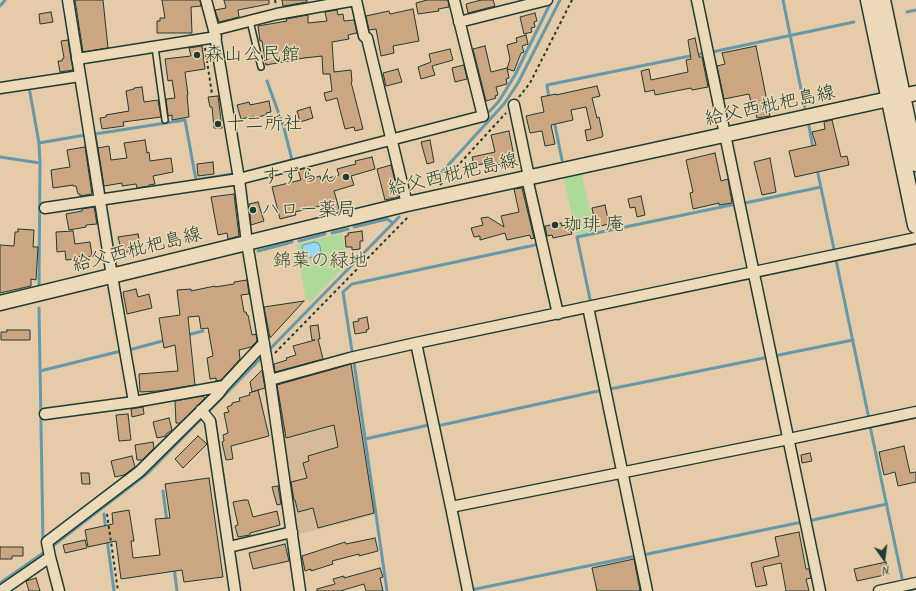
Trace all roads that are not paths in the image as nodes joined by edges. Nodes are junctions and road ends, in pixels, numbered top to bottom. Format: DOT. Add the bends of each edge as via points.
graph roads {
  1 [pos="68,0"];
  2 [pos="206,0"];
  3 [pos="356,0"];
  4 [pos="454,0"];
  5 [pos="547,0"];
  6 [pos="697,0"];
  7 [pos="875,2"];
  8 [pos="250,21"];
  9 [pos="459,22"];
  10 [pos="215,34"];
  11 [pos="155,47"];
  12 [pos="77,59"];
  13 [pos="261,67"];
  14 [pos="80,76"];
  15 [pos="0,88"];
  16 [pos="903,96"];
  17 [pos="514,105"];
  18 [pos="165,120"];
  19 [pos="726,135"];
  20 [pos="392,139"];
  21 [pos="916,163"];
  22 [pos="528,178"];
  23 [pos="239,179"];
  24 [pos="99,200"];
  25 [pos="407,204"];
  26 [pos="45,208"];
  27 [pos="916,225"];
  28 [pos="916,238"];
  29 [pos="247,243"];
  30 [pos="754,273"];
  31 [pos="112,276"];
  32 [pos="0,303"];
  33 [pos="588,307"];
  34 [pos="558,314"];
  35 [pos="416,343"];
  36 [pos="264,345"];
  37 [pos="270,380"];
  38 [pos="224,386"];
  39 [pos="134,402"];
  40 [pos="916,412"];
  41 [pos="45,414"];
  42 [pos="205,414"];
  43 [pos="789,439"];
  44 [pos="624,473"];
  45 [pos="451,507"];
  46 [pos="292,532"];
  47 [pos="229,548"];
  48 [pos="50,555"];
  49 [pos="916,583"];
  50 [pos="1,591"];
  51 [pos="59,591"];
  52 [pos="235,591"];
  53 [pos="300,591"];
  54 [pos="468,591"];
  55 [pos="647,591"];
  56 [pos="820,591"];
  57 [pos="879,591"];
  1 -- 12 [label="street"];
  2 -- 10 [label="street"];
  3 -- 8 [label="street"];
  3 -- 20 [label="street"];
  4 -- 9 [label="street"];
  5 -- 9 [label="street"];
  6 -- 19 [label="street"];
  7 -- 16 [label="main road"];
  8 -- 10 [label="street"];
  8 -- 13 [label="lane"];
  9 -- 20 [label="street" via="482,116"];
  10 -- 11 [label="street" via="204,39"];
  10 -- 23 [label="street"];
  11 -- 12 [label="street"];
  11 -- 18 [label="lane"];
  12 -- 14 [label="street"];
  14 -- 15 [label="street"];
  14 -- 24 [label="street"];
  16 -- 19 [label="main road, 給父西枇杷島線"];
  16 -- 21 [label="main road"];
  16 -- 27 [label="main road"];
  17 -- 22 [label="street"];
  19 -- 22 [label="main road, 給父西枇杷島線"];
  19 -- 30 [label="street"];
  20 -- 23 [label="street"];
  20 -- 25 [label="street"];
  22 -- 25 [label="main road, 給父西枇杷島線"];
  22 -- 34 [label="street"];
  23 -- 24 [label="street"];
  23 -- 29 [label="street"];
  24 -- 26 [label="street"];
  24 -- 31 [label="street"];
  25 -- 29 [label="main road, 給父西枇杷島線"];
  28 -- 30 [label="street"];
  29 -- 31 [label="main road, 給父西枇杷島線"];
  29 -- 36 [label="street"];
  30 -- 33 [label="street"];
  30 -- 43 [label="street"];
  31 -- 32 [label="main road, 給父西枇杷島線"];
  31 -- 39 [label="street"];
  33 -- 34 [label="street"];
  33 -- 44 [label="street"];
  34 -- 35 [label="street"];
  35 -- 37 [label="street"];
  35 -- 45 [label="street"];
  36 -- 37 [label="street"];
  36 -- 38 [label="street"];
  37 -- 46 [label="street"];
  38 -- 39 [label="street"];
  38 -- 42 [label="street"];
  39 -- 41 [label="street"];
  40 -- 43 [label="street"];
  42 -- 47 [label="street"];
  42 -- 48 [label="street" via="139,472 47,542"];
  43 -- 44 [label="street"];
  43 -- 56 [label="street"];
  44 -- 45 [label="street"];
  44 -- 55 [label="street"];
  45 -- 54 [label="street"];
  46 -- 47 [label="street"];
  46 -- 53 [label="street"];
  47 -- 52 [label="street"];
  48 -- 50 [label="street"];
  48 -- 51 [label="street"];
  49 -- 57 [label="street"];
}
